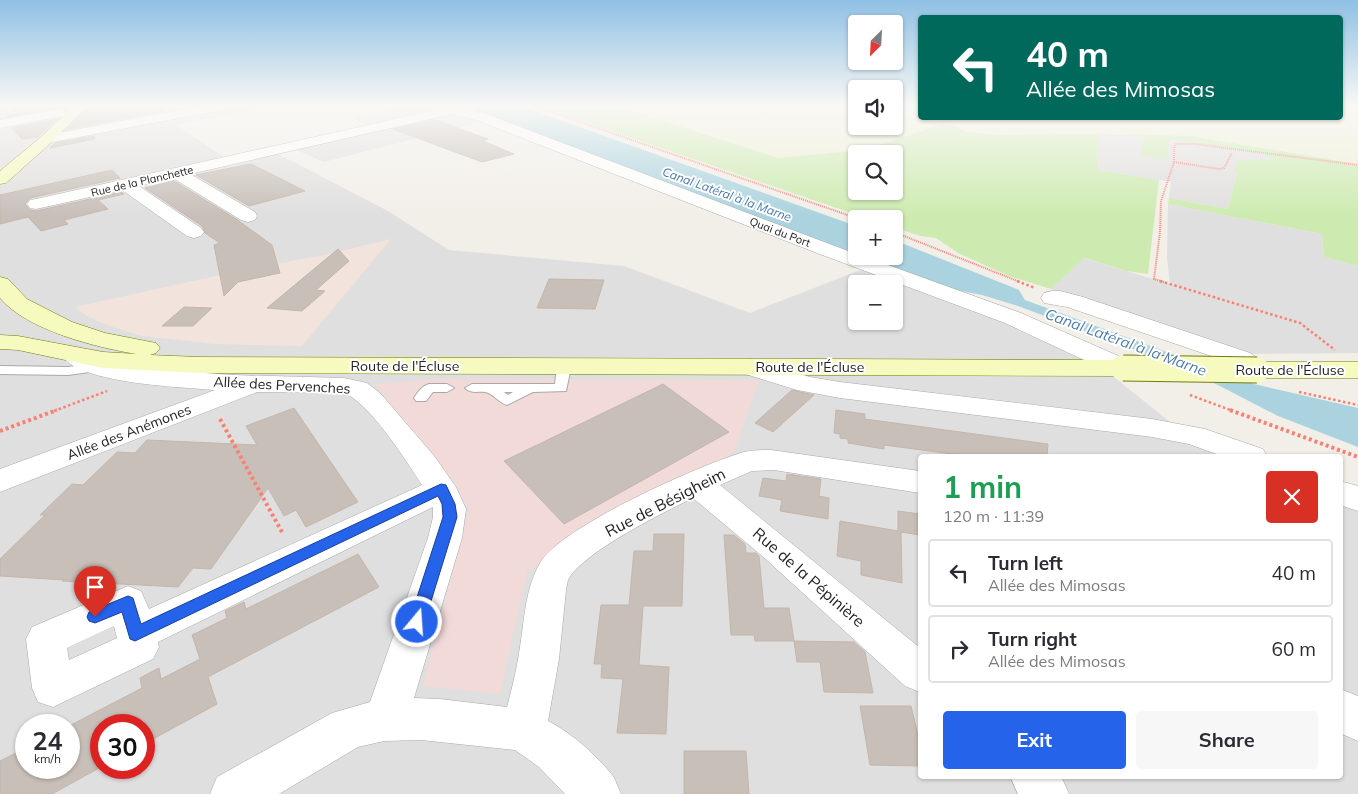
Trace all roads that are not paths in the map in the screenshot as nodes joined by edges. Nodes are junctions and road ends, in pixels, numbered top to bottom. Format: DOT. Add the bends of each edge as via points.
graph roads {
  1 [pos="29,142"];
  2 [pos="43,142"];
  3 [pos="302,142"];
  4 [pos="546,142"];
  5 [pos="0,164"];
  6 [pos="177,173"];
  7 [pos="0,178"];
  8 [pos="125,184"];
  9 [pos="36,204"];
  10 [pos="248,216"];
  11 [pos="194,232"];
  12 [pos="0,284"];
  13 [pos="1043,293"];
  14 [pos="17,303"];
  15 [pos="0,325"];
  16 [pos="62,326"];
  17 [pos="9,343"];
  18 [pos="97,362"];
  19 [pos="564,367"];
  20 [pos="751,367"];
  21 [pos="1123,368"];
  22 [pos="0,370"];
  23 [pos="1257,370"];
  24 [pos="1353,373"];
  25 [pos="260,374"];
  26 [pos="447,388"];
  27 [pos="472,388"];
  28 [pos="421,398"];
  29 [pos="1246,454"];
  30 [pos="0,481"];
  31 [pos="918,482"];
  32 [pos="696,483"];
  33 [pos="441,488"];
  34 [pos="1343,493"];
  35 [pos="1358,499"];
  36 [pos="135,634"];
  37 [pos="918,671"];
  38 [pos="1343,712"];
  39 [pos="1358,720"];
  40 [pos="385,721"];
  41 [pos="524,731"];
  42 [pos="1035,779"];
  43 [pos="234,794"];
  44 [pos="598,794"];
  45 [pos="1045,794"];
  1 -- 5 [label="main road"];
  2 -- 7 [label="main road"];
  3 -- 6 [label="street, Rue de la Planchette"];
  4 -- 21 [label="street, Quai du Port" via="990,309"];
  6 -- 8 [label="street, Rue de la Planchette"];
  6 -- 10 [label="street"];
  8 -- 9 [label="street, Rue de la Planchette"];
  8 -- 11 [label="street"];
  12 -- 14 [label="main road"];
  13 -- 23 [label="street" via="1241,358"];
  14 -- 15 [label="main road"];
  14 -- 16 [label="main road, Route de l'Écluse"];
  16 -- 17 [label="main road"];
  16 -- 25 [label="main road, Route de l'Écluse" via="110,342"];
  17 -- 18 [label="main road, Route de l'Écluse"];
  18 -- 22 [label="lane" via="68,371"];
  18 -- 25 [label="main road, Route de l'Écluse"];
  18 -- 25 [label="street, Allée des Pervenches" via="144,376"];
  19 -- 20 [label="main road, Route de l'Écluse"];
  19 -- 25 [label="main road, Route de l'Écluse"];
  19 -- 27 [label="lane" via="562,388 531,388 506,401 491,388"];
  20 -- 21 [label="main road, Route de l'Écluse"];
  20 -- 29 [label="street" via="806,384 840,390 1152,428 1195,436"];
  21 -- 23 [label="main road, Route de l'Écluse, bridge"];
  23 -- 24 [label="main road, Route de l'Écluse"];
  25 -- 30 [label="street, Allée des Anémones" via="211,401"];
  25 -- 33 [label="street, Allée des Pervenches" via="362,391 379,406"];
  26 -- 28 [label="lane" via="429,388"];
  31 -- 32 [label="street, Rue de Bésigheim" via="759,460"];
  32 -- 37 [label="street, Rue de la Pépinière"];
  32 -- 41 [label="street, Rue de Bésigheim" via="630,515 572,552 554,571"];
  33 -- 36 [label="street"];
  33 -- 40 [label="street, Allée des Pervenches" via="450,517 447,531"];
  34 -- 35 [label="street"];
  38 -- 39 [label="street"];
  40 -- 41 [label="street" via="432,719"];
  40 -- 43 [label="street" via="348,728"];
  41 -- 44 [label="street" via="556,750"];
  42 -- 45 [label="street"];
}
